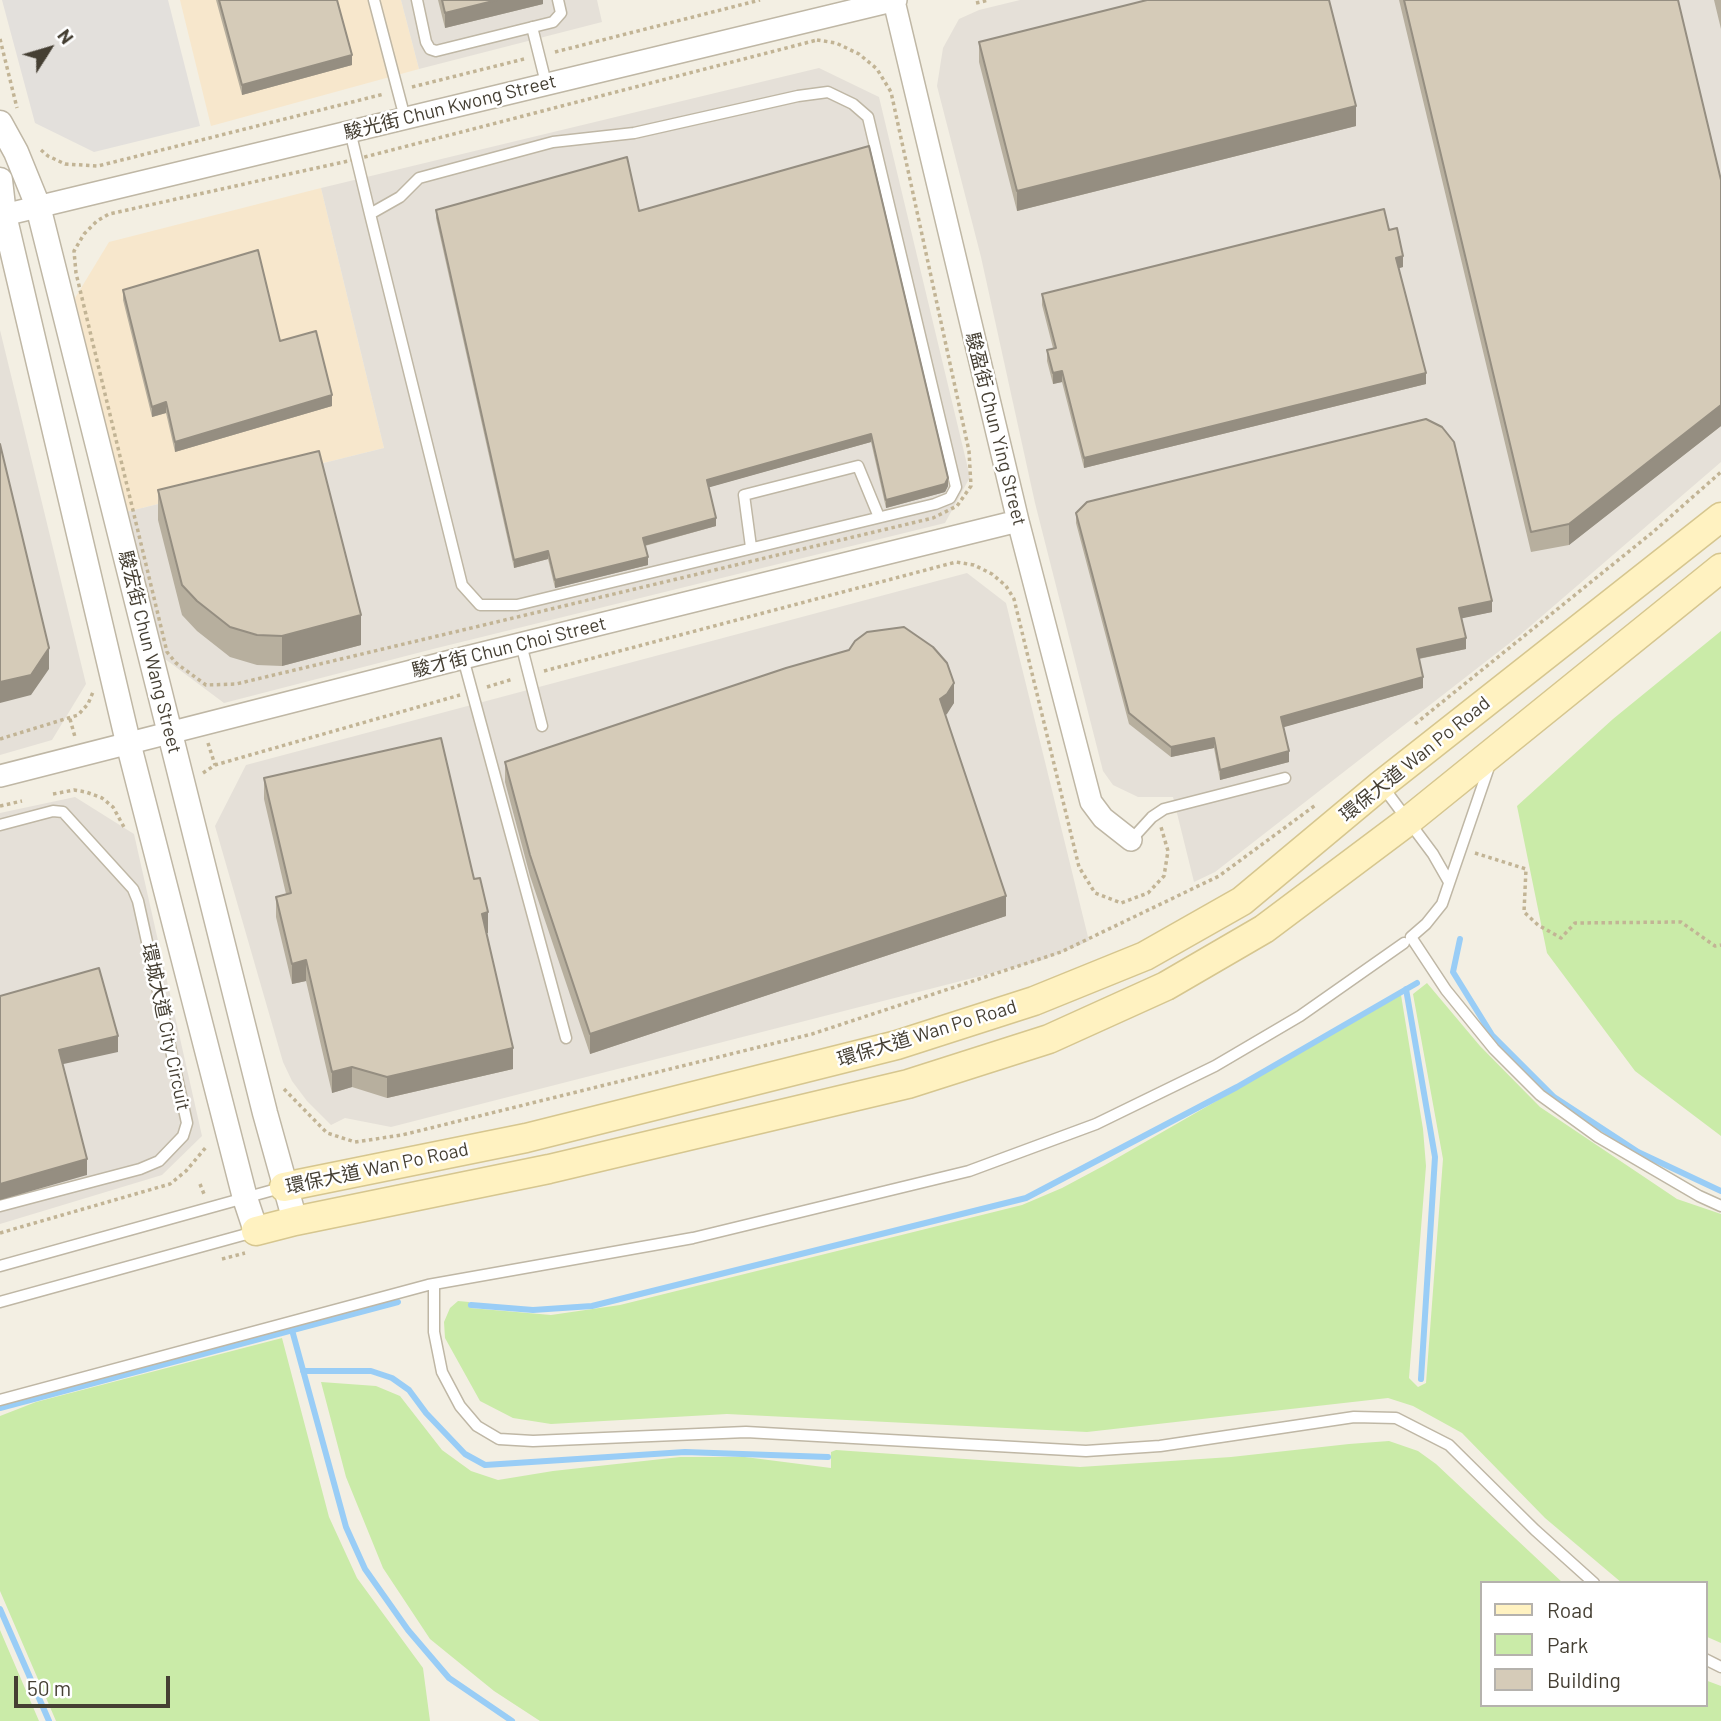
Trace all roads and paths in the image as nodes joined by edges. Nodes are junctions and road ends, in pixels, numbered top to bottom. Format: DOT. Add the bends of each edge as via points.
graph roads {
  1 [pos="374,0"];
  2 [pos="417,0"];
  3 [pos="558,0"];
  4 [pos="760,0"];
  5 [pos="895,0"];
  6 [pos="989,0"];
  7 [pos="975,4"];
  8 [pos="532,27"];
  9 [pos="0,39"];
  10 [pos="539,55"];
  11 [pos="546,83"];
  12 [pos="397,91"];
  13 [pos="405,118"];
  14 [pos="10,120"];
  15 [pos="350,131"];
  16 [pos="39,148"];
  17 [pos="357,159"];
  18 [pos="0,180"];
  19 [pos="38,206"];
  20 [pos="109,214"];
  21 [pos="370,214"];
  22 [pos="4,215"];
  23 [pos="972,470"];
  24 [pos="1721,472"];
  25 [pos="879,517"];
  26 [pos="1721,517"];
  27 [pos="1018,522"];
  28 [pos="751,547"];
  29 [pos="1721,568"];
  30 [pos="992,574"];
  31 [pos="521,644"];
  32 [pos="167,652"];
  33 [pos="463,658"];
  34 [pos="529,675"];
  35 [pos="222,685"];
  36 [pos="93,690"];
  37 [pos="470,692"];
  38 [pos="542,726"];
  39 [pos="1409,730"];
  40 [pos="169,732"];
  41 [pos="0,739"];
  42 [pos="128,742"];
  43 [pos="1494,752"];
  44 [pos="215,765"];
  45 [pos="0,776"];
  46 [pos="1285,778"];
  47 [pos="1381,785"];
  48 [pos="59,792"];
  49 [pos="1324,799"];
  50 [pos="113,807"];
  51 [pos="1408,821"];
  52 [pos="0,825"];
  53 [pos="1131,839"];
  54 [pos="1462,849"];
  55 [pos="1449,882"];
  56 [pos="1404,943"];
  57 [pos="1721,945"];
  58 [pos="566,1038"];
  59 [pos="296,1104"];
  60 [pos="209,1144"];
  61 [pos="284,1187"];
  62 [pos="245,1198"];
  63 [pos="0,1206"];
  64 [pos="1721,1206"];
  65 [pos="295,1221"];
  66 [pos="256,1231"];
  67 [pos="0,1233"];
  68 [pos="0,1266"];
  69 [pos="434,1284"];
  70 [pos="0,1302"];
  71 [pos="0,1400"];
  72 [pos="1592,1581"];
  1 -- 12 [label="lane"];
  2 -- 8 [label="lane" via="426,42 436,51"];
  3 -- 8 [label="lane" via="558,19"];
  4 -- 10 [label="path"];
  5 -- 11 [label="street, 駿光街 Chun Kwong Street"];
  5 -- 27 [label="street, 駿盈街 Chun Ying Street"];
  6 -- 7 [label="path"];
  8 -- 10 [label="lane"];
  9 -- 14 [label="path"];
  10 -- 11 [label="lane"];
  10 -- 12 [label="path"];
  11 -- 13 [label="street, 駿光街 Chun Kwong Street"];
  12 -- 13 [label="lane"];
  12 -- 16 [label="path" via="98,166 65,164"];
  13 -- 15 [label="street, 駿光街 Chun Kwong Street"];
  14 -- 19 [label="street, 駿宏街 Chun Wang Street" via="16,152"];
  15 -- 17 [label="lane"];
  15 -- 19 [label="street, 駿光街 Chun Kwong Street"];
  17 -- 20 [label="path"];
  17 -- 21 [label="lane"];
  17 -- 23 [label="path" via="817,40 859,54 877,69 891,92"];
  18 -- 22 [label="street"];
  19 -- 22 [label="street, 駿光街 Chun Kwong Street"];
  19 -- 40 [label="street, 駿宏街 Chun Wang Street"];
  21 -- 25 [label="lane" via="400,197 419,178 553,142 634,133 828,92 853,104 868,117 956,478 950,498"];
  21 -- 28 [label="lane" via="462,585 480,605 517,605"];
  22 -- 42 [label="street"];
  24 -- 39 [label="path"];
  25 -- 28 [label="lane"];
  25 -- 28 [label="lane" via="858,466 744,495"];
  26 -- 47 [label="main road, 環保大道 Wan Po Road"];
  27 -- 31 [label="street, 駿才街 Chun Choi Street"];
  27 -- 53 [label="street, 駿盈街 Chun Ying Street" via="1091,802 1103,818"];
  29 -- 43 [label="main road, 環保大道 Wan Po Road"];
  30 -- 34 [label="path" via="956,562"];
  31 -- 33 [label="street, 駿才街 Chun Choi Street"];
  31 -- 34 [label="lane"];
  32 -- 35 [label="path" via="206,685"];
  33 -- 37 [label="lane"];
  33 -- 40 [label="street, 駿才街 Chun Choi Street"];
  34 -- 37 [label="path"];
  34 -- 38 [label="lane"];
  36 -- 41 [label="path" via="78,715"];
  37 -- 44 [label="path"];
  37 -- 58 [label="lane"];
  40 -- 42 [label="street, 駿才街 Chun Choi Street"];
  40 -- 61 [label="street, 駿宏街 Chun Wang Street"];
  42 -- 45 [label="street, 駿才街 Chun Choi Street"];
  42 -- 62 [label="street"];
  43 -- 51 [label="main road, 環保大道 Wan Po Road"];
  43 -- 54 [label="lane"];
  46 -- 53 [label="lane" via="1164,809"];
  47 -- 51 [label="lane"];
  47 -- 61 [label="main road, 環保大道 Wan Po Road" via="1242,901 1145,956 1034,1001 897,1045 526,1138"];
  48 -- 50 [label="path" via="86,792"];
  49 -- 59 [label="path" via="1219,876 1061,952 812,1034 402,1135 355,1142 327,1133"];
  51 -- 55 [label="lane"];
  51 -- 65 [label="main road, 環保大道 Wan Po Road" via="1264,929 1166,986 1049,1039 908,1084 549,1169"];
  52 -- 63 [label="lane, 環城大道 City Circuit" via="63,812 133,888 187,1124 183,1136 159,1161"];
  54 -- 55 [label="lane"];
  54 -- 57 [label="path" via="1526,869 1524,912 1561,938 1575,923 1681,922 1715,946"];
  55 -- 64 [label="lane" via="1442,904 1411,937 1494,1049 1540,1095 1598,1137"];
  56 -- 69 [label="lane" via="1300,1016 1214,1066 1096,1124 969,1171 693,1238"];
  60 -- 67 [label="path" via="170,1184"];
  61 -- 62 [label="lane, 環保大道 Wan Po Road"];
  61 -- 65 [label="street, 駿宏街 Chun Wang Street"];
  62 -- 66 [label="street"];
  62 -- 68 [label="lane, 環保大道 Wan Po Road"];
  65 -- 66 [label="main road, 環保大道 Wan Po Road"];
  66 -- 70 [label="lane, 環保大道 Wan Po Road"];
  69 -- 71 [label="lane"];
  69 -- 72 [label="lane" via="434,1332 442,1372 460,1406 477,1426 499,1440 746,1432 1086,1451 1160,1446 1354,1417 1396,1418 1449,1445"];
}
